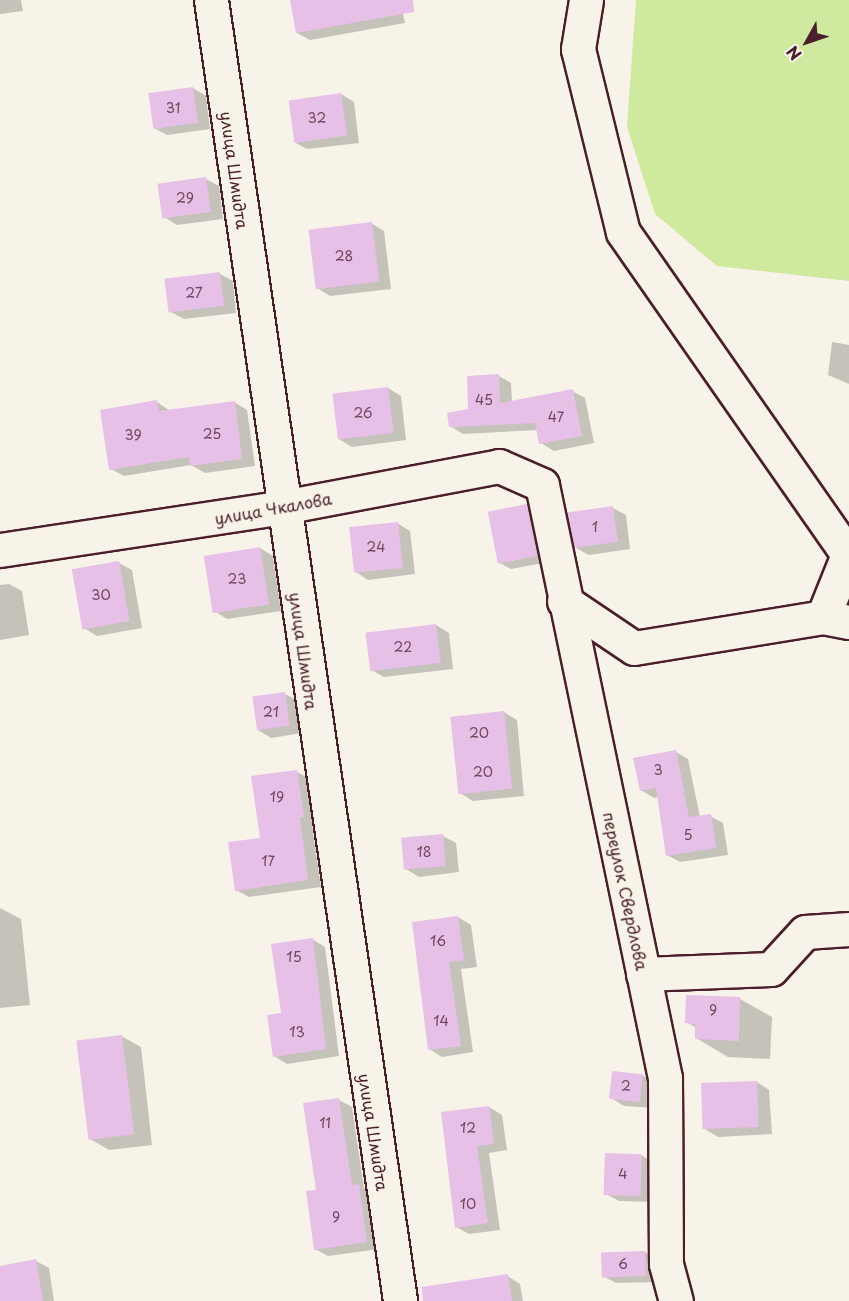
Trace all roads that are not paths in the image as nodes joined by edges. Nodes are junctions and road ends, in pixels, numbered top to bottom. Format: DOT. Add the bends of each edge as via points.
graph roads {
  1 [pos="212,0"];
  2 [pos="586,0"];
  3 [pos="542,485"];
  4 [pos="283,507"];
  5 [pos="0,550"];
  6 [pos="848,554"];
  7 [pos="564,601"];
  8 [pos="836,620"];
  9 [pos="849,929"];
  10 [pos="643,974"];
  11 [pos="400,1301"];
  12 [pos="675,1301"];
  1 -- 4 [label="street, улица Шмидта"];
  2 -- 6 [label="street" via="578,49 623,232"];
  3 -- 4 [label="street, улица Чкалова" via="499,466"];
  3 -- 7 [label="street, переулок Свердлова"];
  4 -- 5 [label="street, улица Чкалова"];
  4 -- 11 [label="street, улица Шмидта"];
  6 -- 8 [label="street"];
  7 -- 8 [label="street" via="634,648"];
  7 -- 10 [label="street, переулок Свердлова"];
  9 -- 10 [label="street" via="805,932 771,969"];
  10 -- 12 [label="street, переулок Свердлова" via="665,1078 666,1264"];
}
